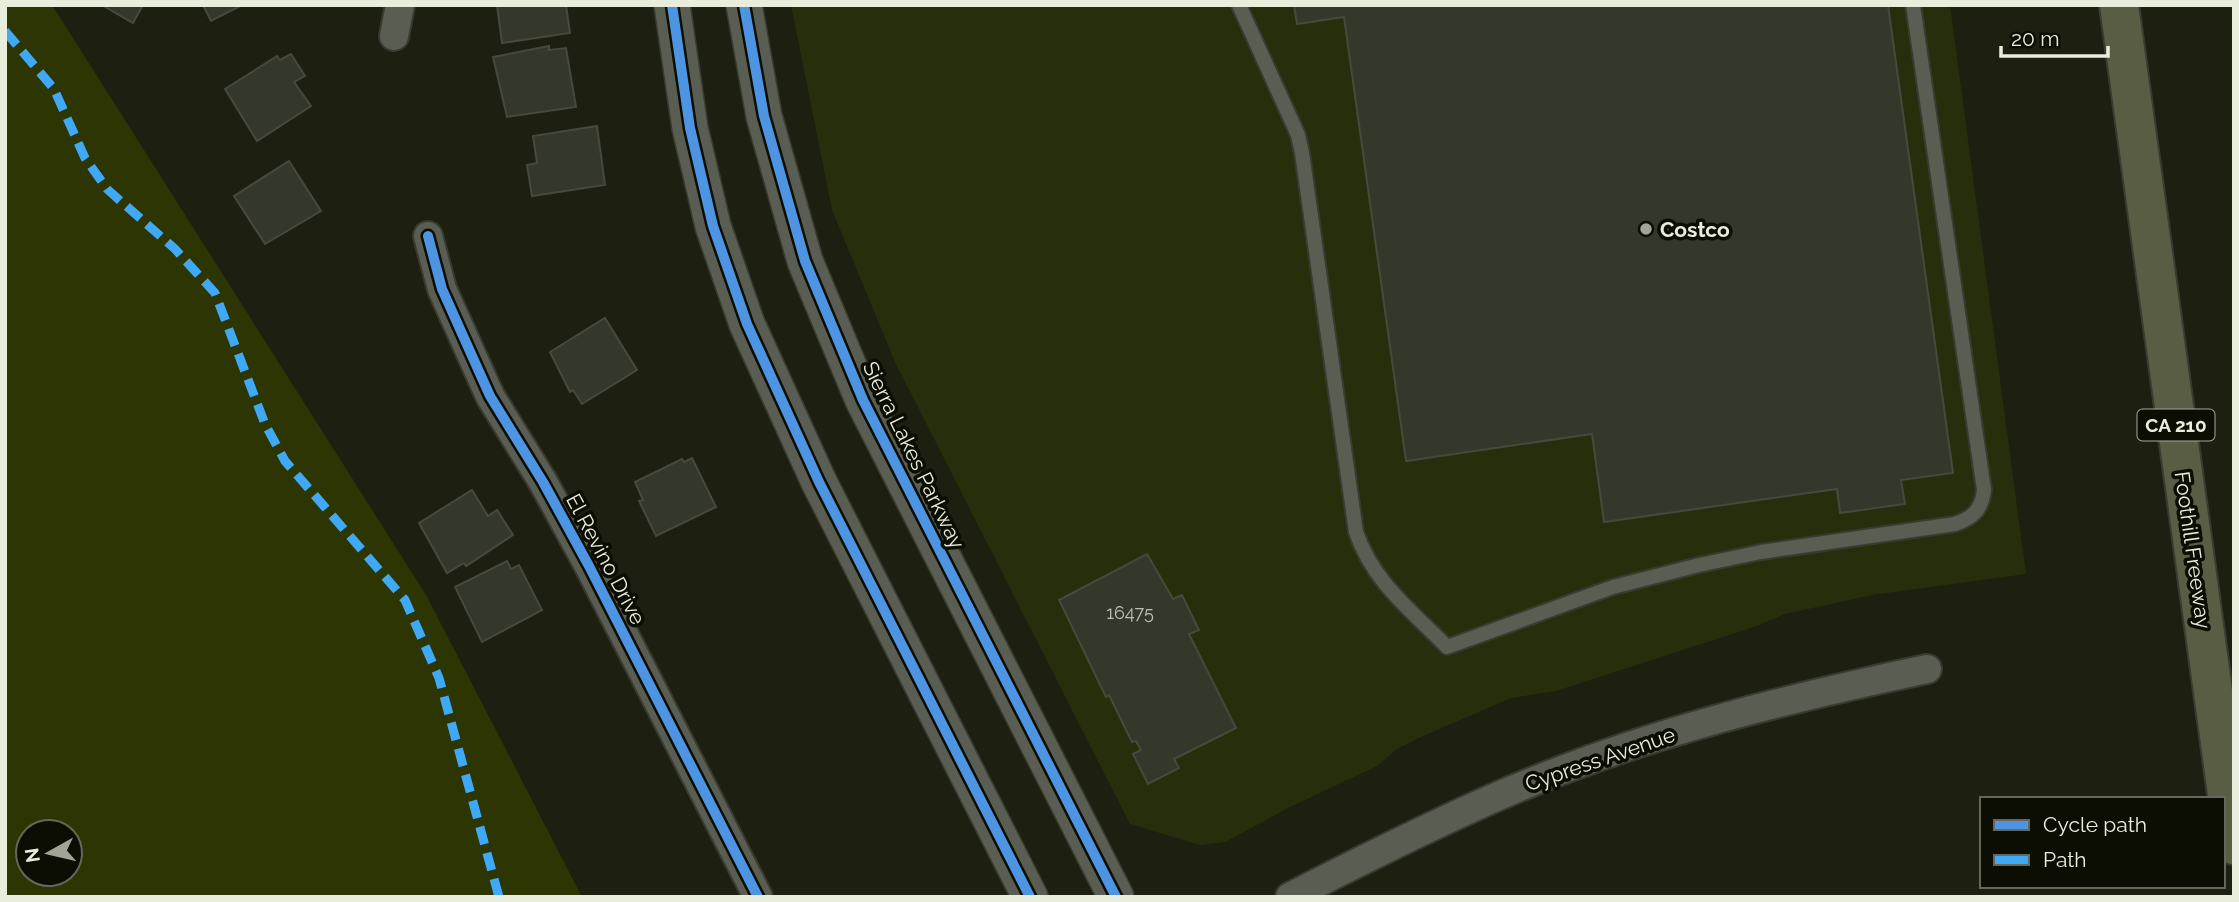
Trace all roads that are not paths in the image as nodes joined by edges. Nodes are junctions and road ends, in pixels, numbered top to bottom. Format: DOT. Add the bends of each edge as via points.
graph roads {
  1 [pos="400,5"];
  2 [pos="672,5"];
  3 [pos="744,5"];
  4 [pos="1239,5"];
  5 [pos="1913,5"];
  6 [pos="2119,5"];
  7 [pos="394,36"];
  8 [pos="428,236"];
  9 [pos="1927,669"];
  10 [pos="2234,845"];
  11 [pos="758,897"];
  12 [pos="1030,897"];
  13 [pos="1116,897"];
  14 [pos="1290,897"];
  1 -- 7 [label="street"];
  2 -- 12 [label="street" via="690,128 713,226 747,324 819,482"];
  3 -- 13 [label="street, Sierra Lakes Parkway" via="764,116 805,261 863,400"];
  4 -- 5 [label="lane" via="1303,153 1356,532 1366,559 1383,584 1447,647 1613,587 1761,552 1955,524 1977,511 1984,490"];
  6 -- 10 [label="highway, Foothill Freeway / CA 210"];
  8 -- 11 [label="street, El Revino Drive" via="442,289 490,396 577,544"];
  9 -- 14 [label="street, Cypress Avenue" via="1745,712 1592,760 1511,790"];
}
